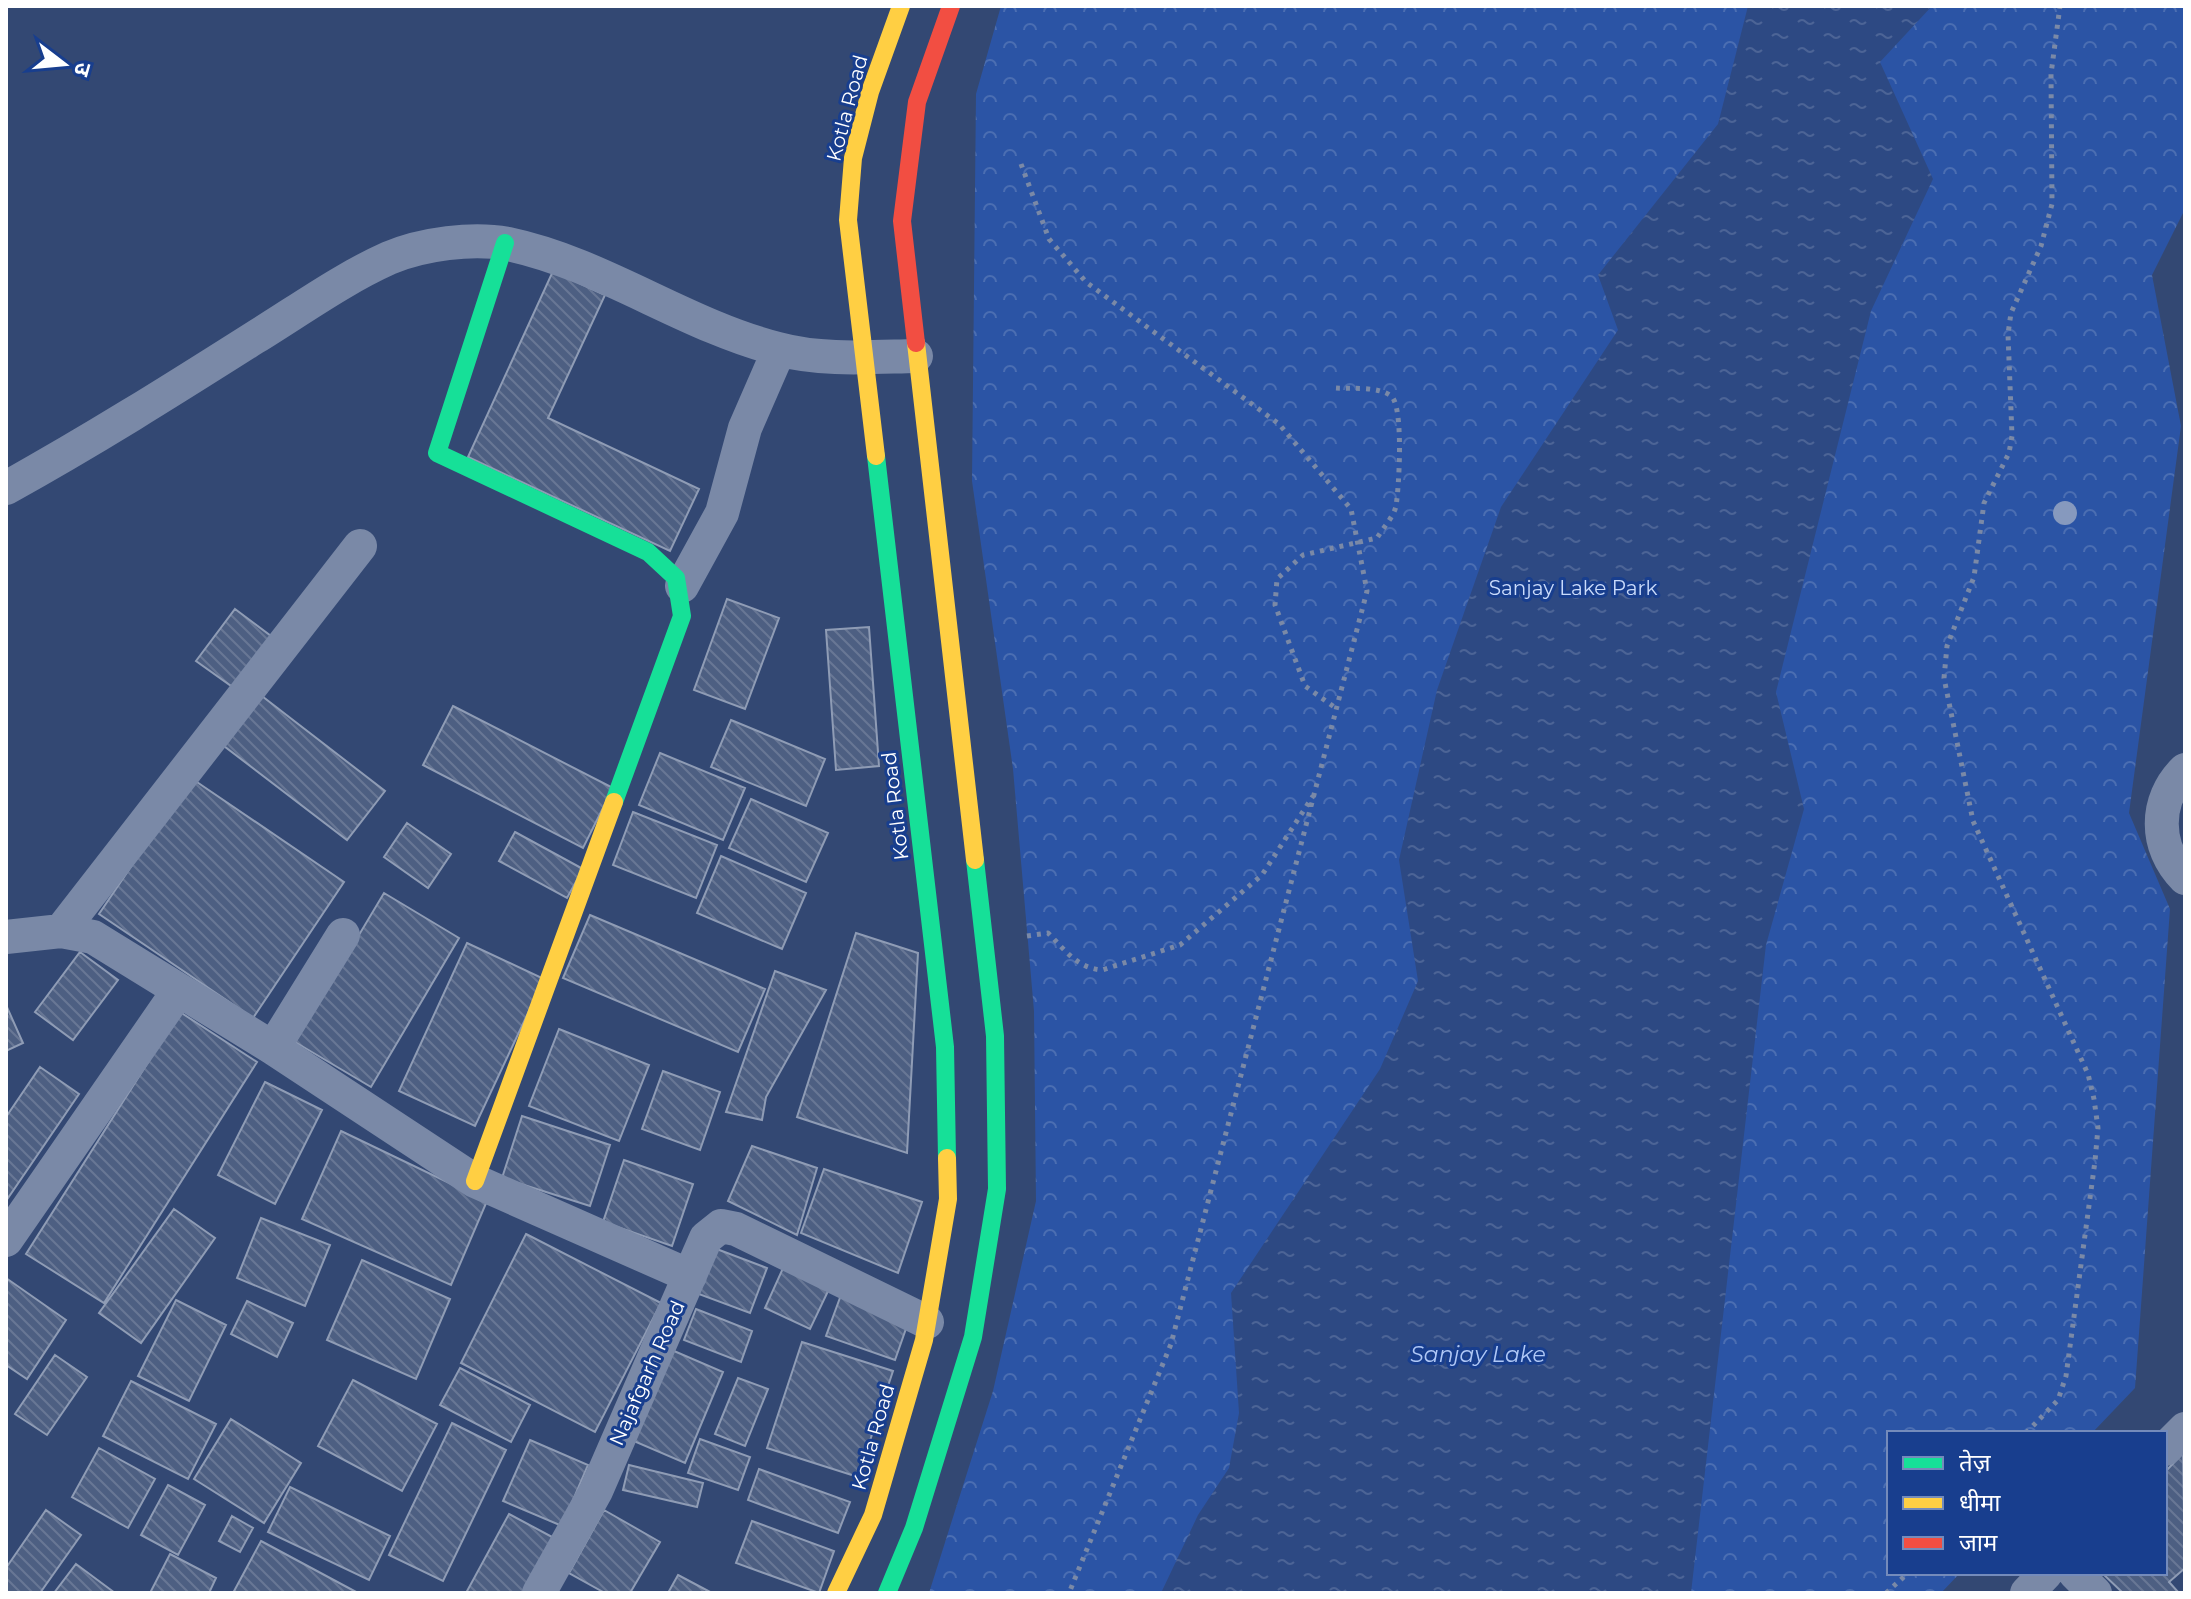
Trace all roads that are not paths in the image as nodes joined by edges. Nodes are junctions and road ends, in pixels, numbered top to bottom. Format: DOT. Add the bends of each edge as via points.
graph roads {
  1 [pos="901,6"];
  2 [pos="951,6"];
  3 [pos="505,243"];
  4 [pos="779,350"];
  5 [pos="916,356"];
  6 [pos="866,357"];
  7 [pos="6,488"];
  8 [pos="360,546"];
  9 [pos="682,586"];
  10 [pos="2185,770"];
  11 [pos="2185,878"];
  12 [pos="61,931"];
  13 [pos="343,935"];
  14 [pos="6,937"];
  15 [pos="179,990"];
  16 [pos="273,1048"];
  17 [pos="475,1181"];
  18 [pos="6,1240"];
  19 [pos="690,1276"];
  20 [pos="927,1322"];
  21 [pos="2185,1429"];
  22 [pos="2167,1447"];
  23 [pos="2044,1575"];
  24 [pos="2077,1575"];
  25 [pos="539,1593"];
  26 [pos="836,1593"];
  27 [pos="887,1593"];
  28 [pos="2027,1593"];
  29 [pos="2095,1593"];
  1 -- 6 [label="main road, Kotla Road" via="853,158 848,220"];
  2 -- 5 [label="main road" via="917,102 907,159 902,221"];
  3 -- 4 [label="street" via="584,268"];
  3 -- 7 [label="street" via="446,244 391,258"];
  3 -- 9 [label="main road" via="437,453 648,552 669,566"];
  4 -- 6 [label="street"];
  4 -- 9 [label="street" via="745,428 722,513"];
  5 -- 6 [label="street"];
  5 -- 27 [label="main road" via="995,1036 997,1189 973,1337 914,1528"];
  6 -- 20 [label="main road, Kotla Road" via="945,1047 948,1199"];
  8 -- 12 [label="street"];
  9 -- 17 [label="main road" via="682,616"];
  10 -- 11 [label="street" via="2160,812 2163,844"];
  12 -- 14 [label="street"];
  12 -- 15 [label="street, Najafgarh Road" via="93,937"];
  13 -- 16 [label="street"];
  15 -- 16 [label="street, Najafgarh Road"];
  15 -- 18 [label="street"];
  16 -- 17 [label="street, Najafgarh Road"];
  17 -- 19 [label="street, Najafgarh Road"];
  19 -- 20 [label="street" via="706,1238 721,1226"];
  19 -- 25 [label="street, Najafgarh Road" via="596,1491"];
  20 -- 26 [label="main road, Kotla Road" via="873,1515"];
  21 -- 22 [label="street"];
  23 -- 28 [label="street"];
  24 -- 29 [label="street"];
}
